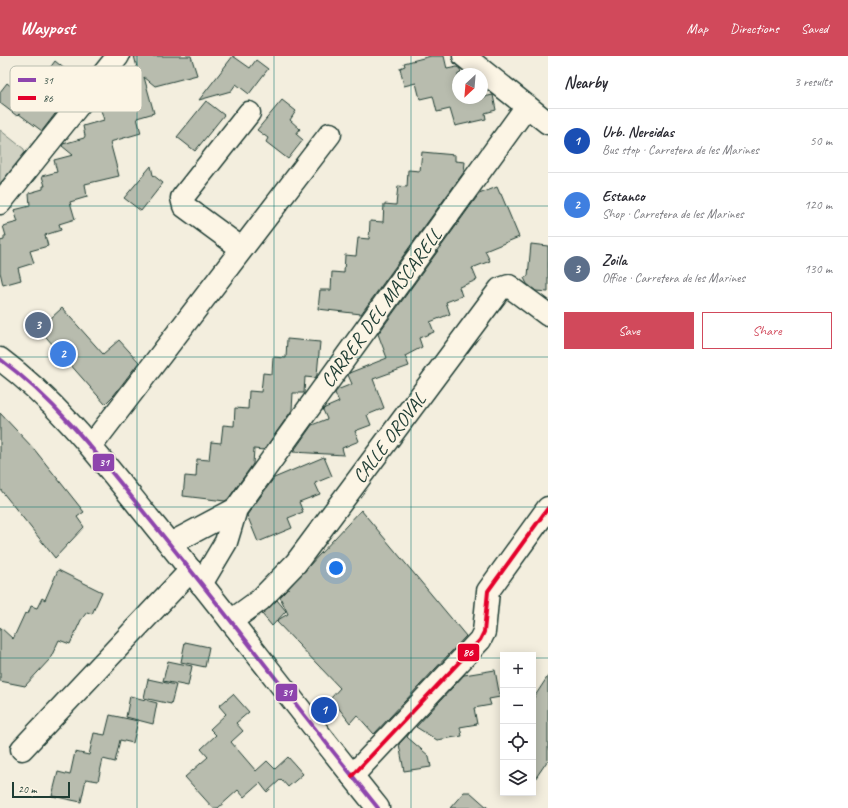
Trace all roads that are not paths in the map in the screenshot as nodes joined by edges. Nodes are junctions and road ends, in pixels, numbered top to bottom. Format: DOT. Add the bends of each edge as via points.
graph roads {
  1 [pos="118,56"];
  2 [pos="464,56"];
  3 [pos="110,66"];
  4 [pos="527,106"];
  5 [pos="73,112"];
  6 [pos="249,113"];
  7 [pos="548,123"];
  8 [pos="330,134"];
  9 [pos="0,203"];
  10 [pos="240,248"];
  11 [pos="548,315"];
  12 [pos="0,343"];
  13 [pos="0,359"];
  14 [pos="25,377"];
  15 [pos="91,446"];
  16 [pos="548,508"];
  17 [pos="236,509"];
  18 [pos="170,544"];
  19 [pos="196,577"];
  20 [pos="231,621"];
  21 [pos="22,749"];
  22 [pos="352,776"];
  23 [pos="378,808"];
  1 -- 3 [label="street"];
  2 -- 4 [label="street"];
  4 -- 7 [label="street"];
  4 -- 17 [label="street, CARRER DEL MASCARELL"];
  5 -- 9 [label="street"];
  6 -- 10 [label="street" via="182,198 184,206"];
  8 -- 10 [label="street"];
  10 -- 15 [label="street"];
  11 -- 20 [label="street, CALLE OROVAL" via="509,286 500,289 296,564 260,600"];
  12 -- 14 [label="street"];
  13 -- 14 [label="street"];
  14 -- 15 [label="street"];
  15 -- 18 [label="street"];
  16 -- 22 [label="street" via="488,591 484,632 480,640"];
  17 -- 18 [label="street, CARRER DEL MASCARELL"];
  17 -- 19 [label="street, CARRER DEL MASCARELL" via="226,542"];
  18 -- 19 [label="street"];
  19 -- 20 [label="street"];
  19 -- 21 [label="street, CARRER DEL MASCARELL"];
  20 -- 22 [label="street"];
  22 -- 23 [label="street"];
}
